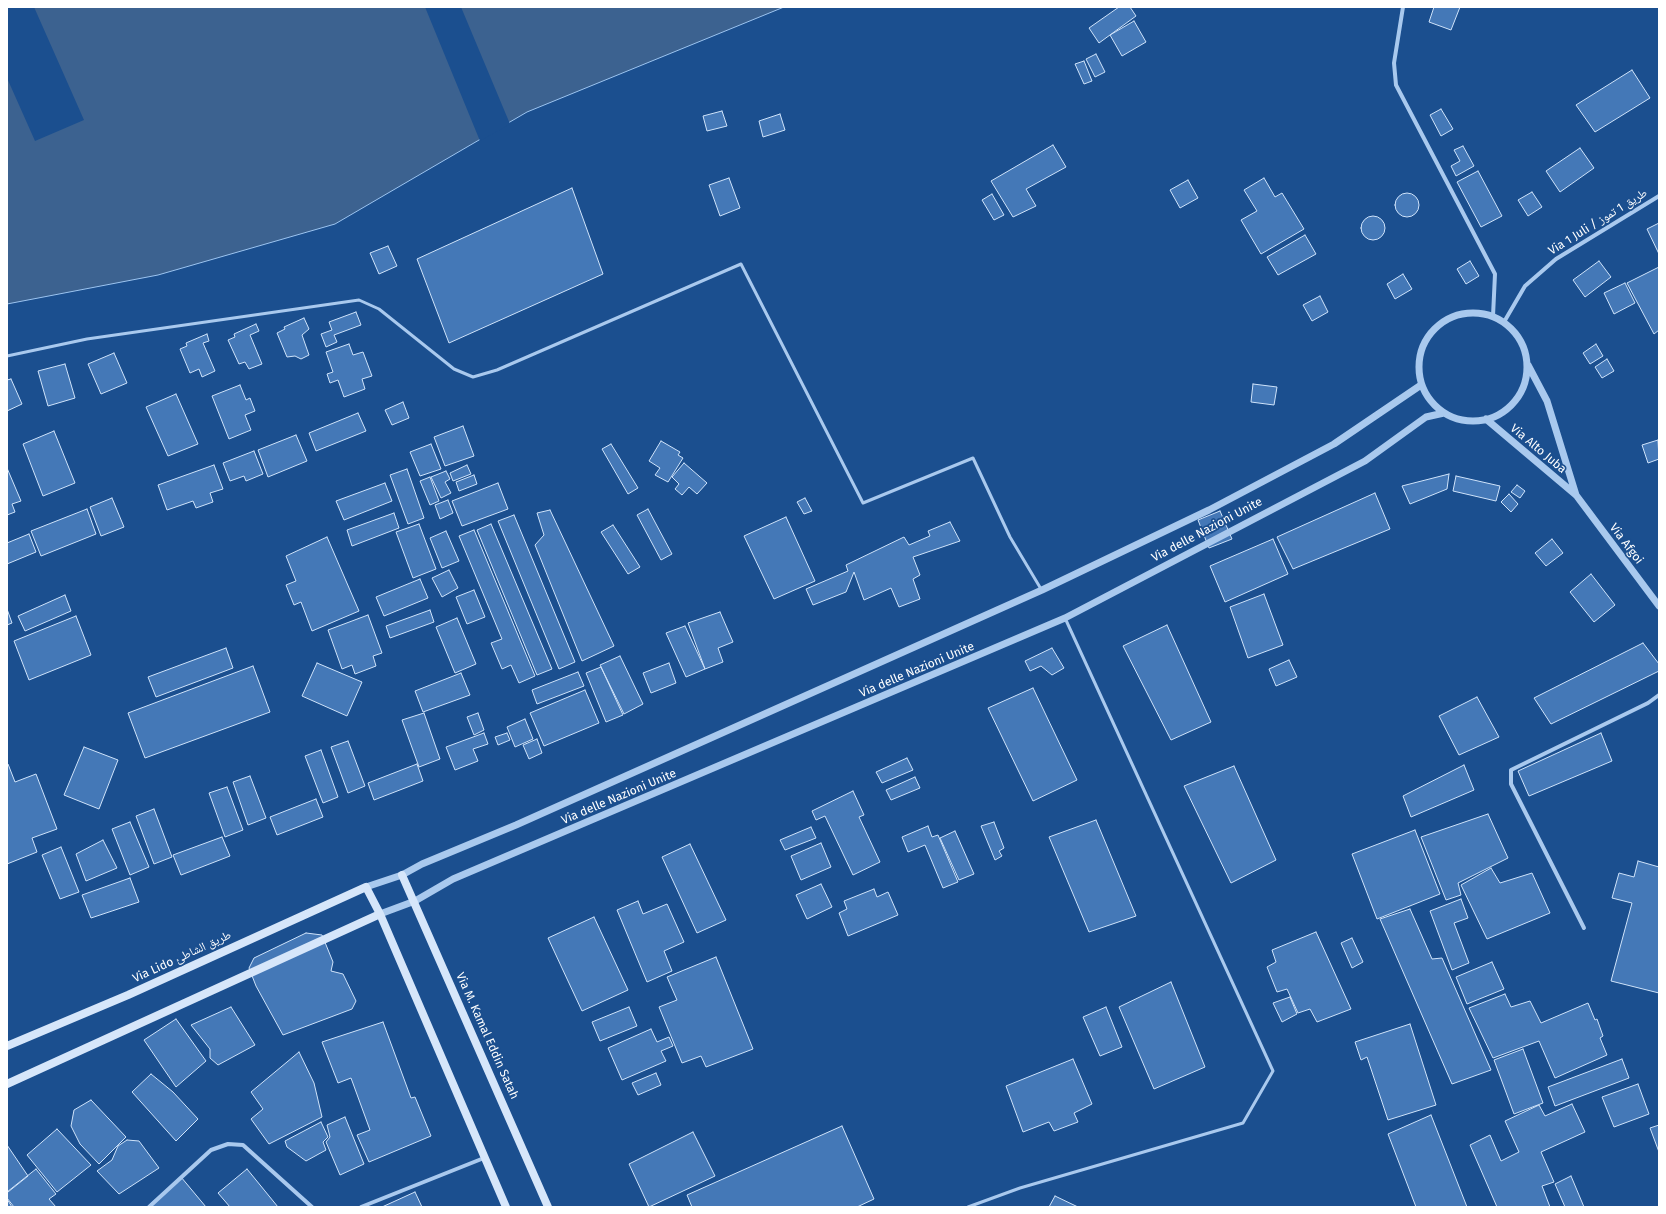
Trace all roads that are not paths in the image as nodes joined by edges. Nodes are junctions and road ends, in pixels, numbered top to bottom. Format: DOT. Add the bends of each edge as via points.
graph roads {
  1 [pos="1403,7"];
  2 [pos="1659,196"];
  3 [pos="1493,316"];
  4 [pos="1504,322"];
  5 [pos="7,356"];
  6 [pos="1528,365"];
  7 [pos="1421,385"];
  8 [pos="1444,413"];
  9 [pos="1486,420"];
  10 [pos="1576,495"];
  11 [pos="1042,590"];
  12 [pos="1659,606"];
  13 [pos="1065,618"];
  14 [pos="1659,695"];
  15 [pos="402,875"];
  16 [pos="366,887"];
  17 [pos="414,901"];
  18 [pos="380,914"];
  19 [pos="1584,928"];
  20 [pos="7,1046"];
  21 [pos="7,1084"];
  22 [pos="484,1158"];
  23 [pos="149,1207"];
  24 [pos="312,1207"];
  25 [pos="361,1207"];
  26 [pos="506,1207"];
  27 [pos="548,1207"];
  28 [pos="968,1207"];
  1 -- 3 [label="street" via="1394,63 1396,85 1495,274"];
  2 -- 4 [label="street, Via 1 Juli / طريق 1 تموز" via="1556,259 1525,286"];
  3 -- 4 [label="street"];
  3 -- 7 [label="street" via="1475,312 1448,319 1433,330 1422,349 1419,368"];
  4 -- 6 [label="street" via="1518,336 1525,350"];
  5 -- 11 [label="lane" via="87,338 359,300 379,309 454,369 473,377 497,370 741,264 863,503 973,458 1010,537"];
  6 -- 9 [label="street" via="1525,384 1516,400 1503,412"];
  6 -- 10 [label="street" via="1547,402"];
  7 -- 8 [label="street" via="1429,399"];
  7 -- 11 [label="street, Via delle Nazioni Unite" via="1334,444 1209,510"];
  8 -- 9 [label="street" via="1464,420"];
  8 -- 13 [label="street, Via delle Nazioni Unite" via="1426,417 1365,461"];
  9 -- 10 [label="street, Via Alto Juba"];
  10 -- 12 [label="street, Via Afgoi"];
  11 -- 15 [label="street, Via delle Nazioni Unite"];
  13 -- 17 [label="street, Via delle Nazioni Unite" via="453,879"];
  13 -- 28 [label="lane" via="1273,1071 1243,1123 1020,1188"];
  14 -- 19 [label="street" via="1648,703 1511,770 1510,784"];
  15 -- 16 [label="street, Via delle Nazioni Unite"];
  15 -- 17 [label="main road, Via M. Kamal Eddin Satah"];
  16 -- 18 [label="main road"];
  16 -- 20 [label="main road, Via Lido طريق الشاطئ" via="128,995"];
  17 -- 18 [label="street, Via delle Nazioni Unite"];
  17 -- 27 [label="main road, Via M. Kamal Eddin Satah"];
  18 -- 21 [label="main road"];
  18 -- 22 [label="main road"];
  22 -- 25 [label="street"];
  22 -- 26 [label="main road"];
  23 -- 24 [label="street" via="212,1150 228,1144 243,1145"];
}
